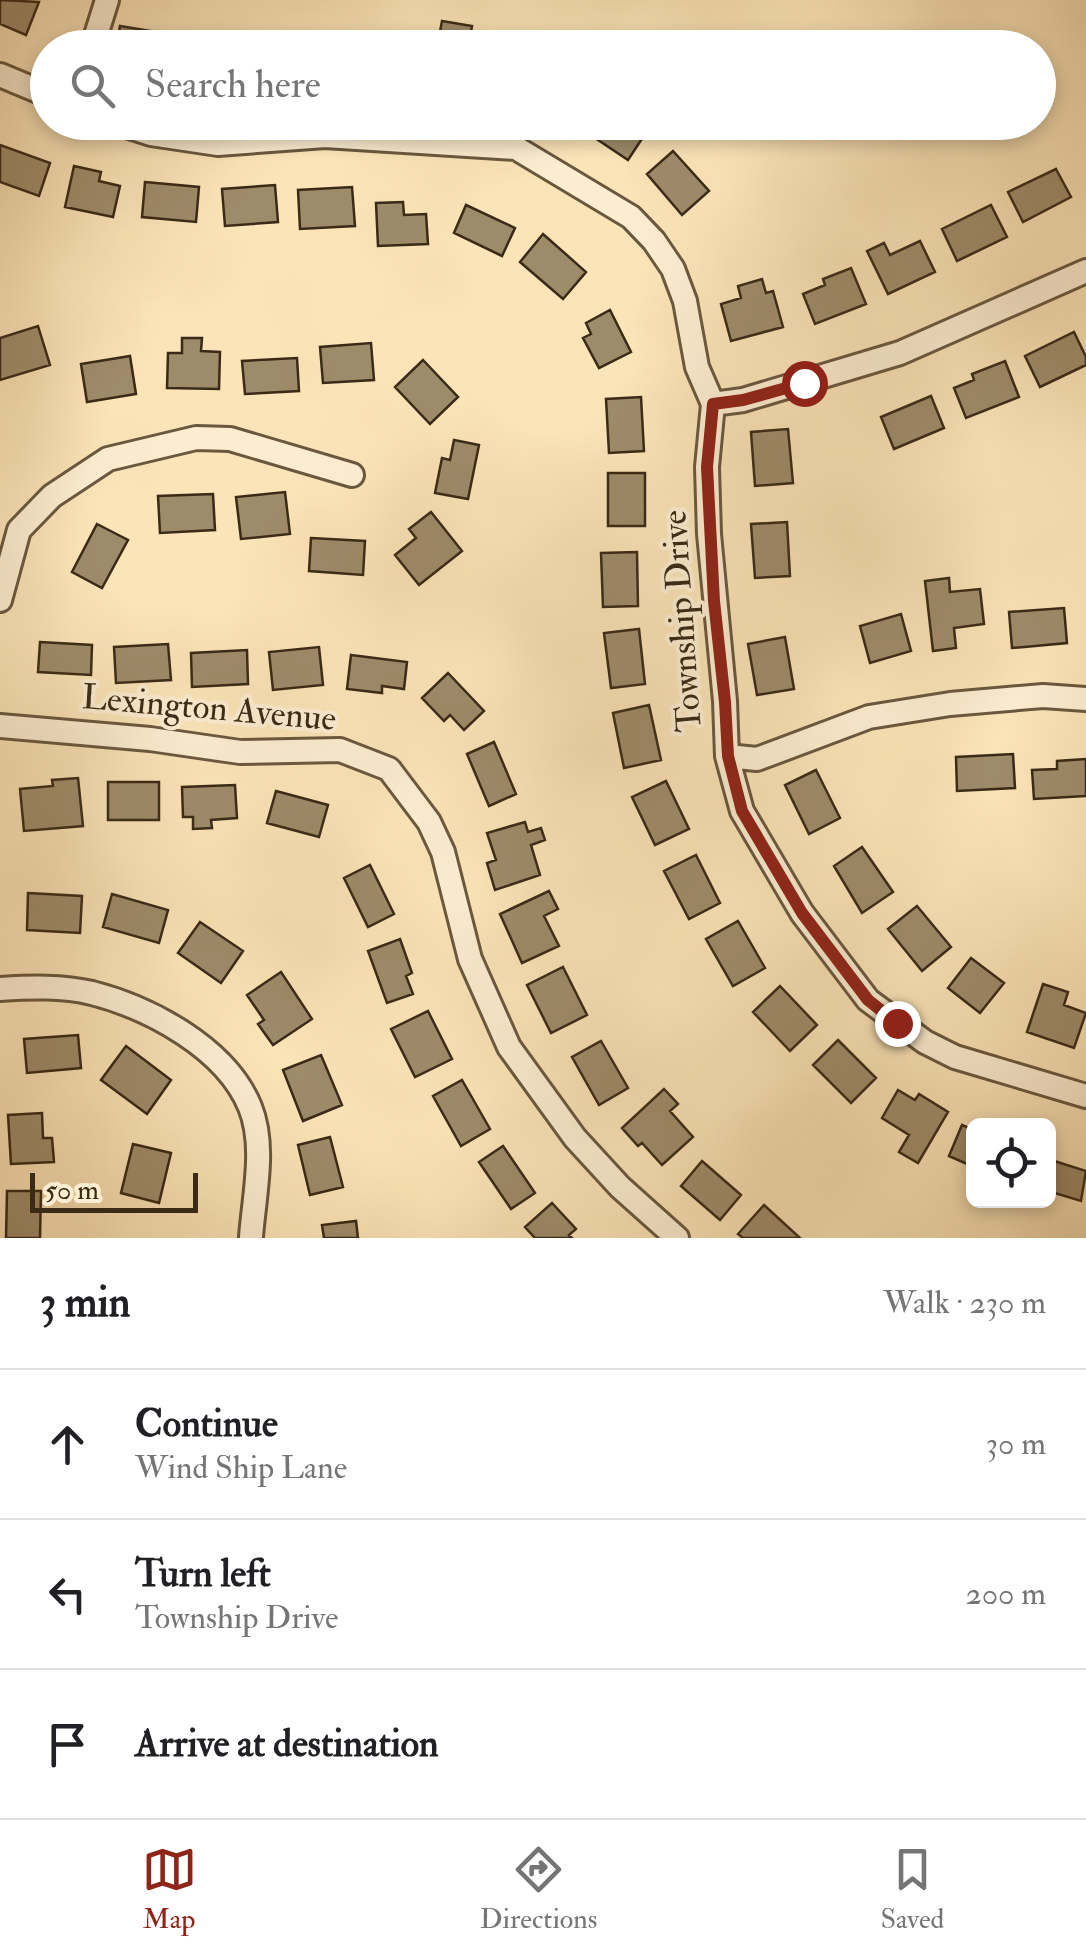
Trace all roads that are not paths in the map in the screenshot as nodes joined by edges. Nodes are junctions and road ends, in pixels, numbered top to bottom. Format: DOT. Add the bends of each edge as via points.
graph roads {
  1 [pos="107,0"];
  2 [pos="98,30"];
  3 [pos="0,75"];
  4 [pos="30,88"];
  5 [pos="191,140"];
  6 [pos="272,140"];
  7 [pos="389,140"];
  8 [pos="1086,271"];
  9 [pos="713,404"];
  10 [pos="352,475"];
  11 [pos="0,600"];
  12 [pos="1086,699"];
  13 [pos="0,726"];
  14 [pos="728,756"];
  15 [pos="0,989"];
  16 [pos="1086,1096"];
  17 [pos="251,1236"];
  18 [pos="677,1238"];
  1 -- 2 [label="street"];
  3 -- 4 [label="street"];
  5 -- 6 [label="street, Township Drive"];
  7 -- 9 [label="street, Township Drive" via="516,148 632,217 672,270 685,301 696,367"];
  8 -- 9 [label="street" via="900,353"];
  9 -- 14 [label="street, Township Drive" via="709,534"];
  10 -- 11 [label="street" via="230,439 196,438 108,459 52,496 19,530"];
  12 -- 14 [label="street" via="1043,696 885,714 756,758"];
  13 -- 18 [label="street, Lexington Avenue" via="240,752 340,750 389,769 443,852 470,959 509,1047 575,1138"];
  14 -- 16 [label="street, Township Drive" via="742,811 768,858 868,1000 955,1058"];
  15 -- 17 [label="street" via="58,988 123,1003 183,1034 221,1066 250,1107 258,1140"];
}
